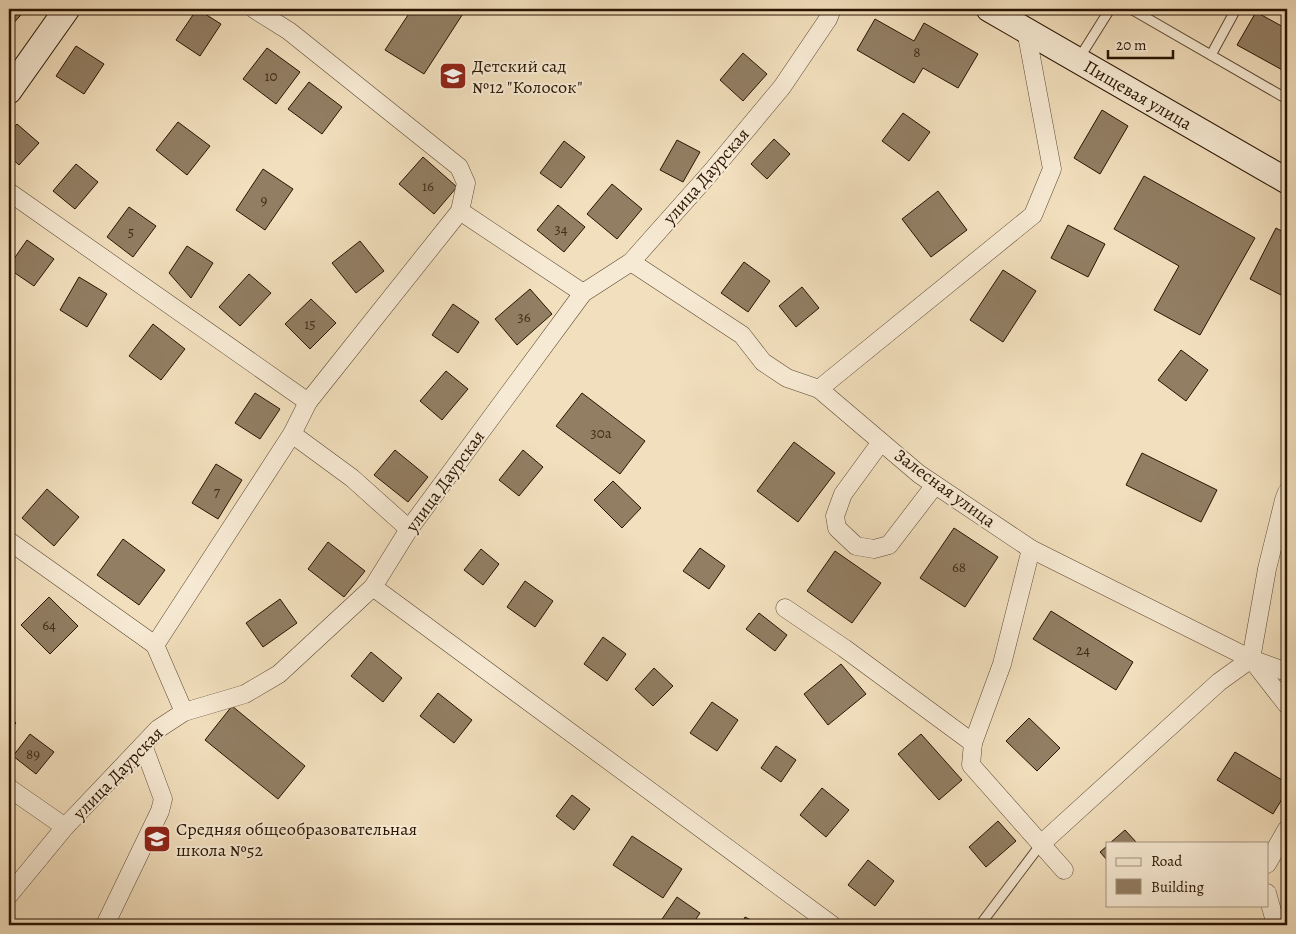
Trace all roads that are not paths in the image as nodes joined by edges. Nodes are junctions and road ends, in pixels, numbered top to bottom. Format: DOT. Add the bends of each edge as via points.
graph roads {
  1 [pos="67,9"];
  2 [pos="254,9"];
  3 [pos="832,9"];
  4 [pos="989,9"];
  5 [pos="1110,9"];
  6 [pos="1131,9"];
  7 [pos="1236,9"];
  8 [pos="1026,30"];
  9 [pos="1210,55"];
  10 [pos="1078,60"];
  11 [pos="9,91"];
  12 [pos="1287,100"];
  13 [pos="1285,174"];
  14 [pos="9,192"];
  15 [pos="460,211"];
  16 [pos="631,262"];
  17 [pos="583,293"];
  18 [pos="819,389"];
  19 [pos="308,402"];
  20 [pos="292,434"];
  21 [pos="881,442"];
  22 [pos="935,485"];
  23 [pos="1287,492"];
  24 [pos="409,530"];
  25 [pos="9,541"];
  26 [pos="1031,549"];
  27 [pos="373,587"];
  28 [pos="785,608"];
  29 [pos="155,645"];
  30 [pos="1251,659"];
  31 [pos="1287,672"];
  32 [pos="1287,706"];
  33 [pos="184,712"];
  34 [pos="973,742"];
  35 [pos="143,745"];
  36 [pos="9,788"];
  37 [pos="65,827"];
  38 [pos="1287,829"];
  39 [pos="1040,844"];
  40 [pos="1268,862"];
  41 [pos="1064,870"];
  42 [pos="9,895"];
  43 [pos="1268,897"];
  44 [pos="105,925"];
  45 [pos="832,925"];
  46 [pos="980,925"];
  47 [pos="1276,925"];
  1 -- 11 [label="main road"];
  2 -- 15 [label="street" via="289,31 459,167 466,183"];
  3 -- 16 [label="street, улица Даурская" via="782,87"];
  4 -- 8 [label="main road, Пищевая улица"];
  5 -- 10 [label="lane"];
  6 -- 9 [label="lane"];
  7 -- 9 [label="lane"];
  8 -- 10 [label="main road, Пищевая улица"];
  8 -- 18 [label="street" via="1052,169 1033,215"];
  9 -- 12 [label="lane"];
  10 -- 13 [label="main road, Пищевая улица"];
  14 -- 19 [label="street"];
  15 -- 17 [label="street"];
  15 -- 19 [label="street"];
  16 -- 17 [label="street, улица Даурская"];
  16 -- 18 [label="street, Залесная улица" via="742,336 763,362 787,378"];
  17 -- 24 [label="street, улица Даурская"];
  18 -- 21 [label="street, Залесная улица"];
  19 -- 20 [label="street"];
  20 -- 24 [label="street" via="352,478"];
  20 -- 29 [label="street"];
  21 -- 22 [label="street, Залесная улица"];
  21 -- 22 [label="street" via="843,494 835,516 837,528 856,546 874,549 889,545"];
  22 -- 26 [label="street, Залесная улица"];
  23 -- 30 [label="street" via="1267,568"];
  24 -- 27 [label="street, улица Даурская"];
  25 -- 29 [label="street"];
  26 -- 30 [label="street, Залесная улица"];
  26 -- 34 [label="street" via="1002,664"];
  27 -- 33 [label="street, улица Даурская" via="279,674 244,694"];
  27 -- 45 [label="street"];
  28 -- 34 [label="street"];
  29 -- 33 [label="street"];
  30 -- 31 [label="street, Залесная улица"];
  30 -- 32 [label="street"];
  30 -- 39 [label="street" via="1219,682"];
  33 -- 35 [label="street, улица Даурская" via="158,729"];
  34 -- 39 [label="street" via="971,765"];
  35 -- 37 [label="street, улица Даурская"];
  35 -- 44 [label="street" via="163,799 160,812"];
  36 -- 37 [label="street"];
  37 -- 42 [label="street, улица Даурская"];
  38 -- 40 [label="street"];
  39 -- 41 [label="street"];
  39 -- 46 [label="lane"];
  43 -- 47 [label="street"];
}
